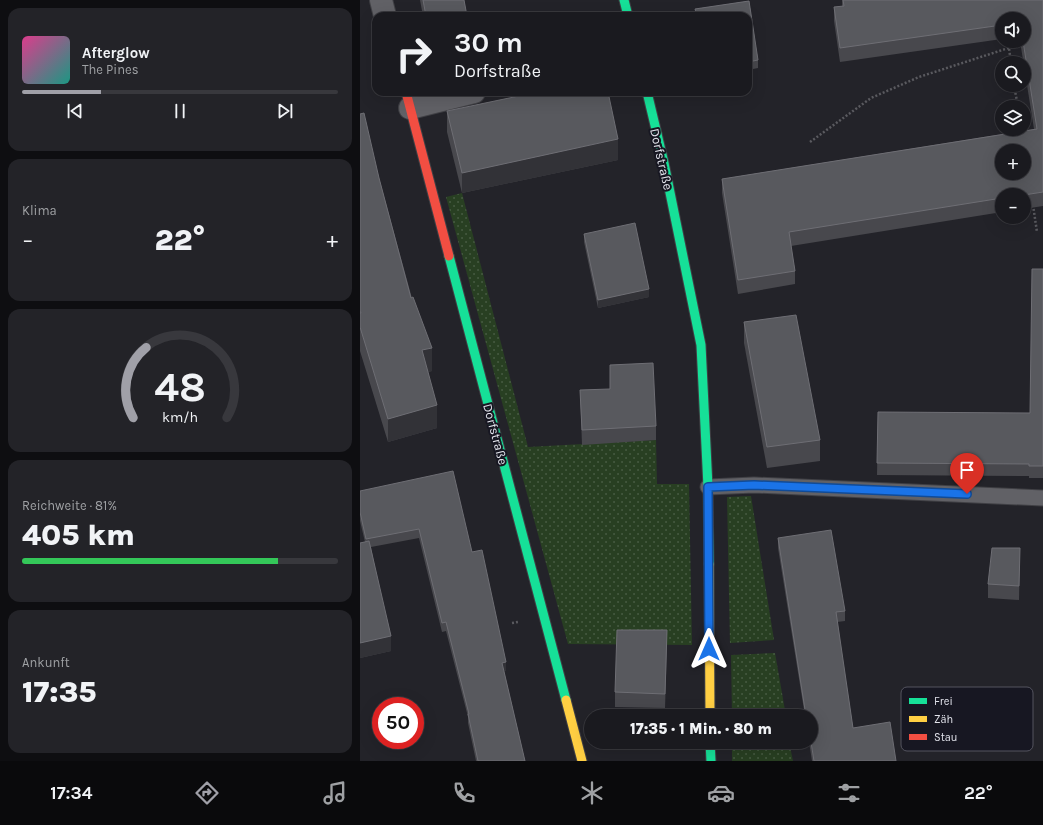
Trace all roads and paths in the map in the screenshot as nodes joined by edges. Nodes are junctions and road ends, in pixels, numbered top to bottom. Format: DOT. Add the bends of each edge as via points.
graph roads {
  1 [pos="381,0"];
  2 [pos="624,0"];
  3 [pos="385,12"];
  4 [pos="627,12"];
  5 [pos="1009,48"];
  6 [pos="1010,56"];
  7 [pos="441,96"];
  8 [pos="648,96"];
  9 [pos="408,100"];
  10 [pos="810,142"];
  11 [pos="1033,203"];
  12 [pos="1037,232"];
  13 [pos="708,487"];
  14 [pos="1043,498"];
  15 [pos="710,709"];
  16 [pos="710,749"];
  17 [pos="582,761"];
  18 [pos="711,761"];
  1 -- 3 [label="street"];
  2 -- 4 [label="main road"];
  5 -- 6 [label="path"];
  5 -- 10 [label="path" via="919,77 870,98"];
  7 -- 9 [label="street, Dorfstraße"];
  8 -- 13 [label="main road, Dorfstraße" via="701,345"];
  9 -- 17 [label="main road, Dorfstraße"];
  11 -- 12 [label="path"];
  13 -- 14 [label="lane" via="754,485"];
  13 -- 15 [label="main road, Dorfstraße"];
  16 -- 18 [label="main road"];
}
